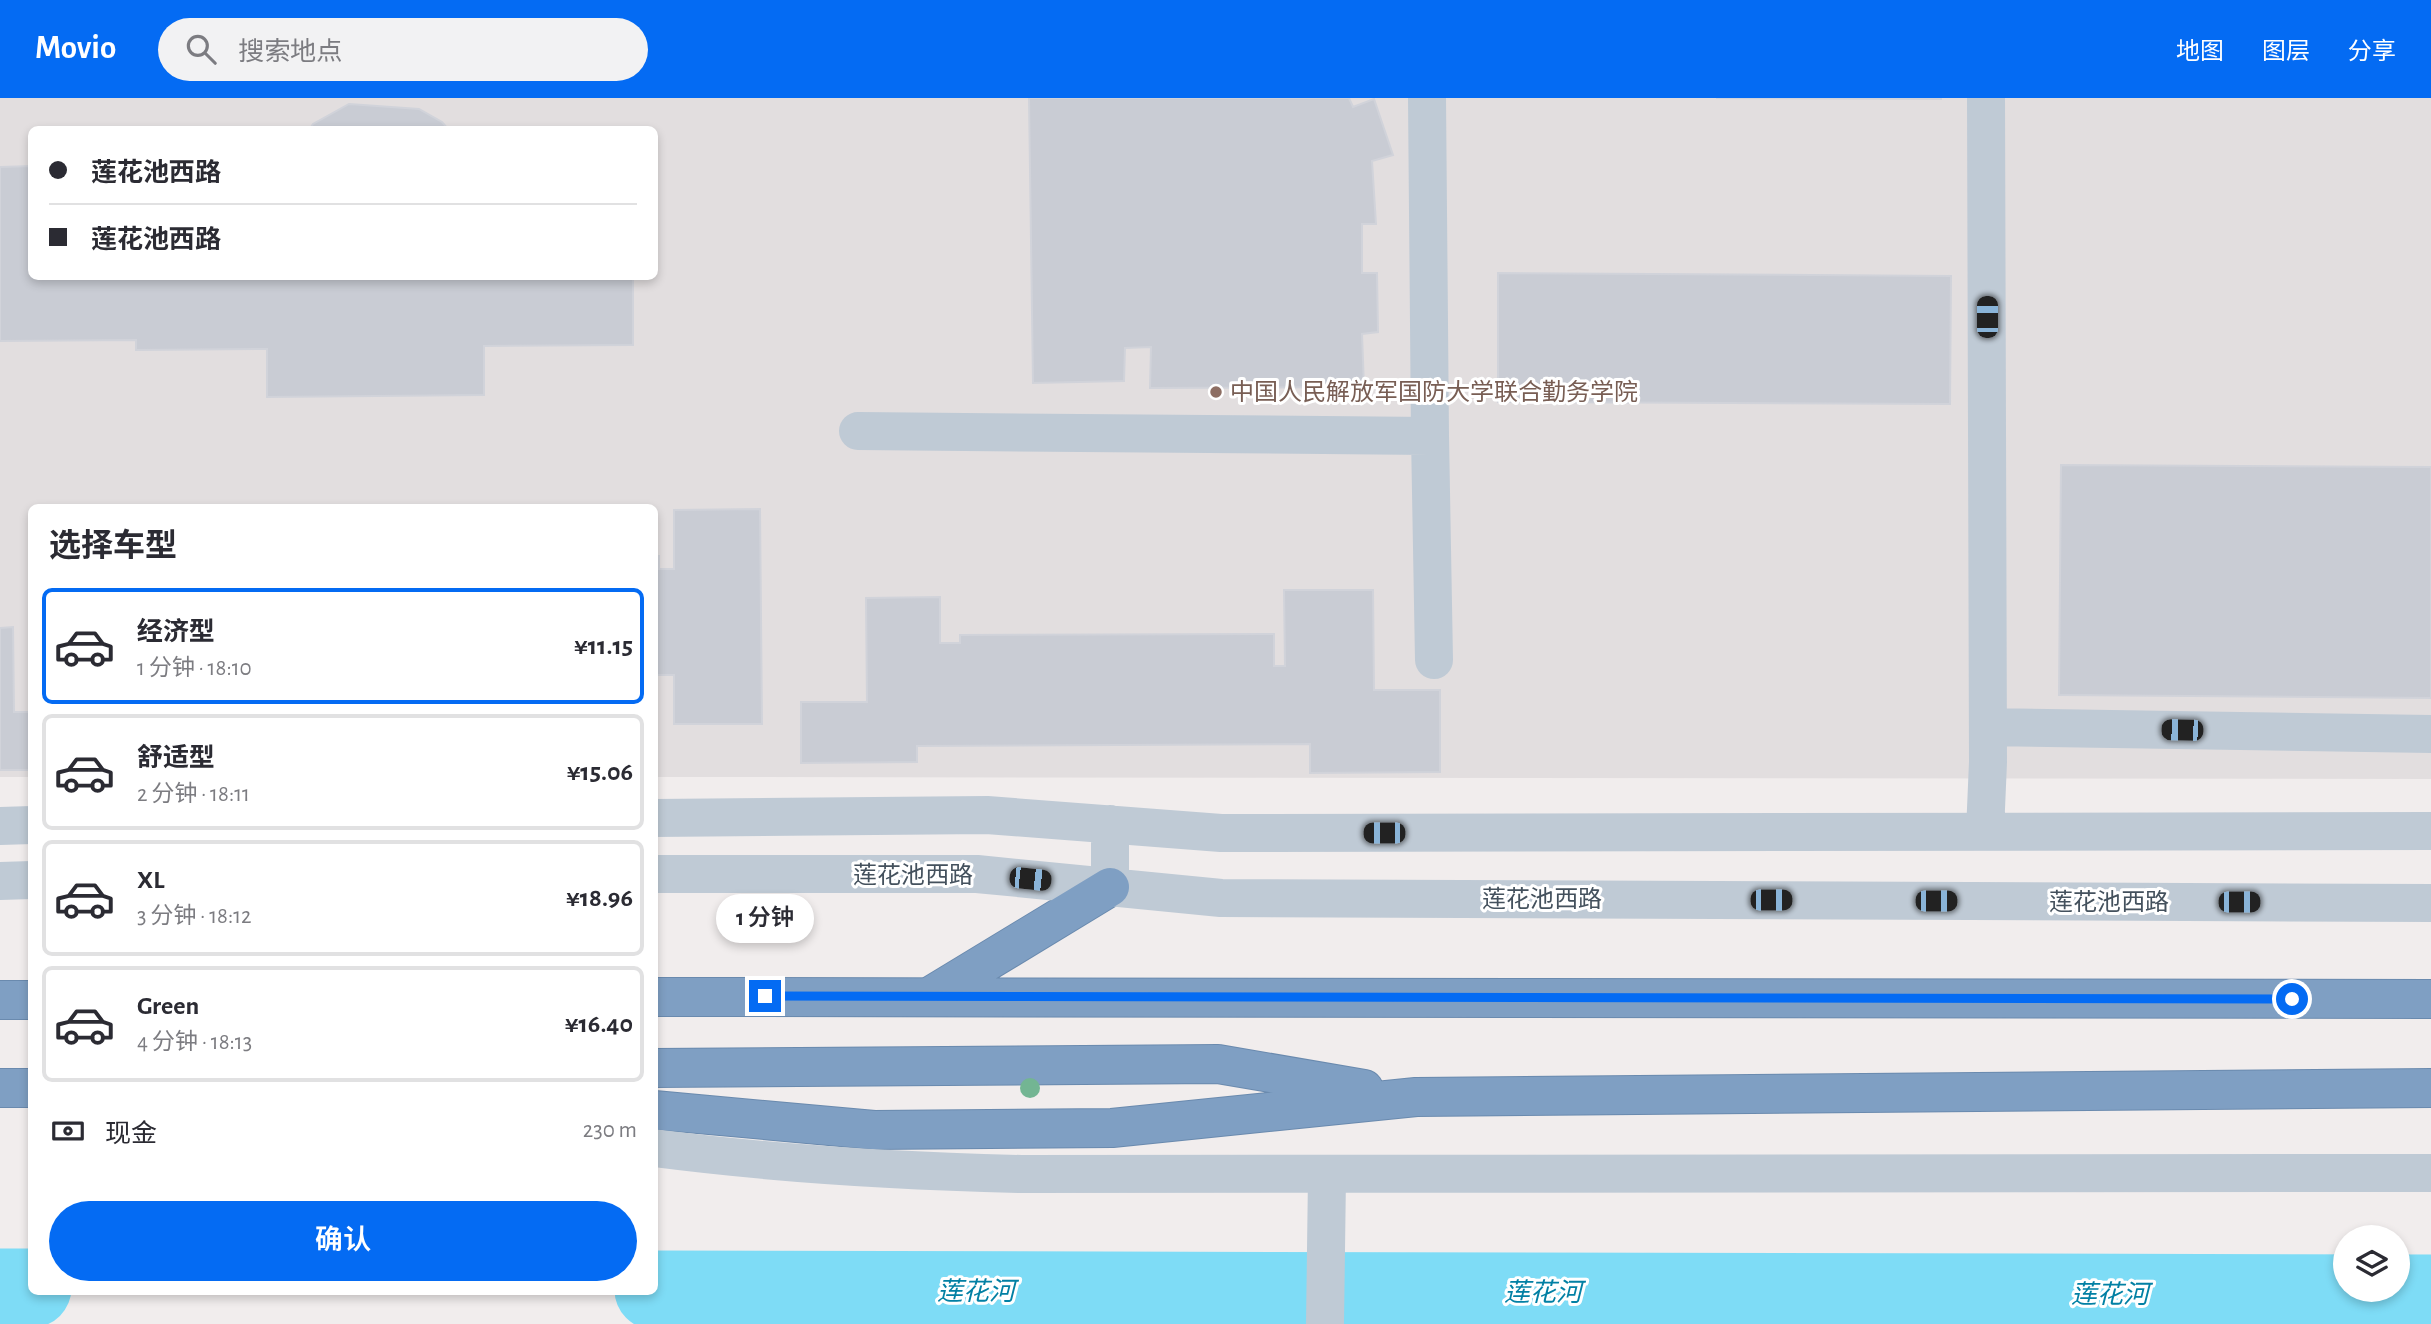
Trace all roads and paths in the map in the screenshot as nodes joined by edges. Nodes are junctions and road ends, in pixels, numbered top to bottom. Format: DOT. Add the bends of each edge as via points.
graph roads {
  1 [pos="1427,98"];
  2 [pos="1986,98"];
  3 [pos="858,431"];
  4 [pos="1430,436"];
  5 [pos="1434,660"];
  6 [pos="1988,727"];
  7 [pos="2431,734"];
  8 [pos="658,818"];
  9 [pos="1110,824"];
  10 [pos="28,825"];
  11 [pos="0,827"];
  12 [pos="2431,831"];
  13 [pos="1985,832"];
  14 [pos="658,874"];
  15 [pos="28,880"];
  16 [pos="0,881"];
  17 [pos="1110,887"];
  18 [pos="2431,903"];
  19 [pos="931,996"];
  20 [pos="658,997"];
  21 [pos="2431,999"];
  22 [pos="0,1000"];
  23 [pos="28,1000"];
  24 [pos="658,1068"];
  25 [pos="0,1088"];
  26 [pos="28,1088"];
  27 [pos="2431,1088"];
  28 [pos="1416,1097"];
  29 [pos="658,1110"];
  30 [pos="658,1149"];
  31 [pos="2431,1173"];
  32 [pos="1327,1176"];
  33 [pos="1325,1324"];
  1 -- 4 [label="street"];
  2 -- 6 [label="street"];
  3 -- 4 [label="street"];
  4 -- 5 [label="street"];
  6 -- 7 [label="street"];
  6 -- 13 [label="street"];
  8 -- 9 [label="street" via="987,815"];
  9 -- 13 [label="street" via="1221,833"];
  9 -- 17 [label="street"];
  10 -- 11 [label="street"];
  12 -- 13 [label="street"];
  14 -- 17 [label="street, 莲花池西路" via="977,874"];
  15 -- 16 [label="street"];
  17 -- 18 [label="street, 莲花池西路" via="1221,898"];
  17 -- 19 [label="highway"];
  19 -- 20 [label="highway"];
  19 -- 21 [label="highway"];
  22 -- 23 [label="highway"];
  24 -- 28 [label="highway" via="1218,1065"];
  25 -- 26 [label="highway"];
  27 -- 28 [label="highway"];
  28 -- 29 [label="highway" via="1112,1128 874,1130"];
  30 -- 32 [label="street" via="874,1171"];
  31 -- 32 [label="street"];
  32 -- 33 [label="street"];
}
